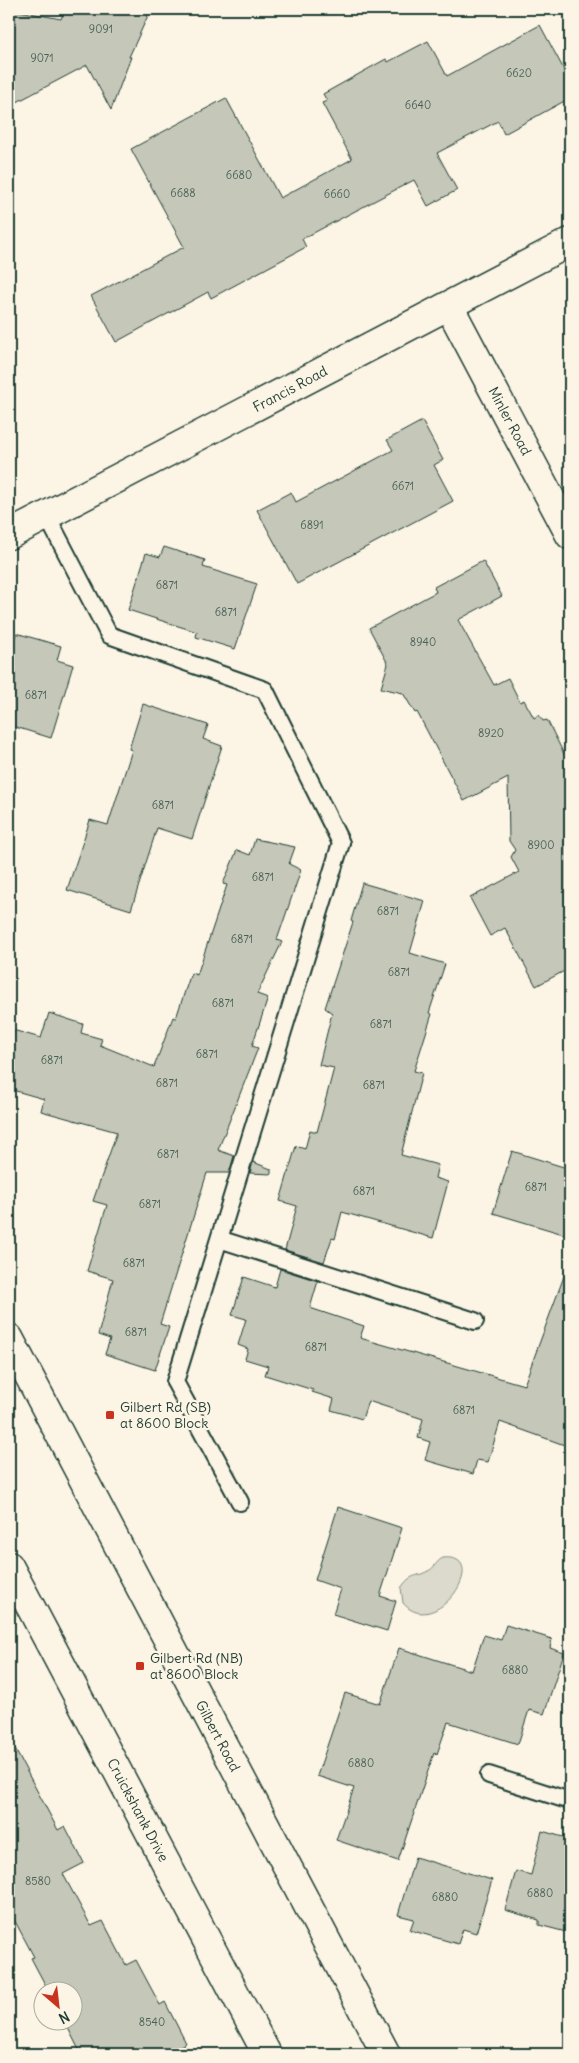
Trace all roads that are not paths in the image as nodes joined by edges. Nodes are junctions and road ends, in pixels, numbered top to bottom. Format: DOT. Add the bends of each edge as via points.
graph roads {
  1 [pos="570,242"];
  2 [pos="449,306"];
  3 [pos="47,516"];
  4 [pos="9,535"];
  5 [pos="570,535"];
  6 [pos="219,1239"];
  7 [pos="475,1321"];
  8 [pos="9,1338"];
  9 [pos="240,1502"];
  10 [pos="9,1566"];
  11 [pos="489,1775"];
  12 [pos="570,1801"];
  13 [pos="267,2054"];
  14 [pos="386,2054"];
  1 -- 2 [label="street, Francis Road"];
  2 -- 3 [label="street, Francis Road"];
  2 -- 5 [label="street, Minler Road"];
  3 -- 4 [label="street, Francis Road"];
  3 -- 6 [label="lane" via="108,635 264,690 341,843"];
  6 -- 7 [label="lane"];
  6 -- 9 [label="lane" via="175,1382"];
  8 -- 14 [label="street, Gilbert Road"];
  10 -- 13 [label="street, Cruickshank Drive"];
  11 -- 12 [label="lane"];
}
